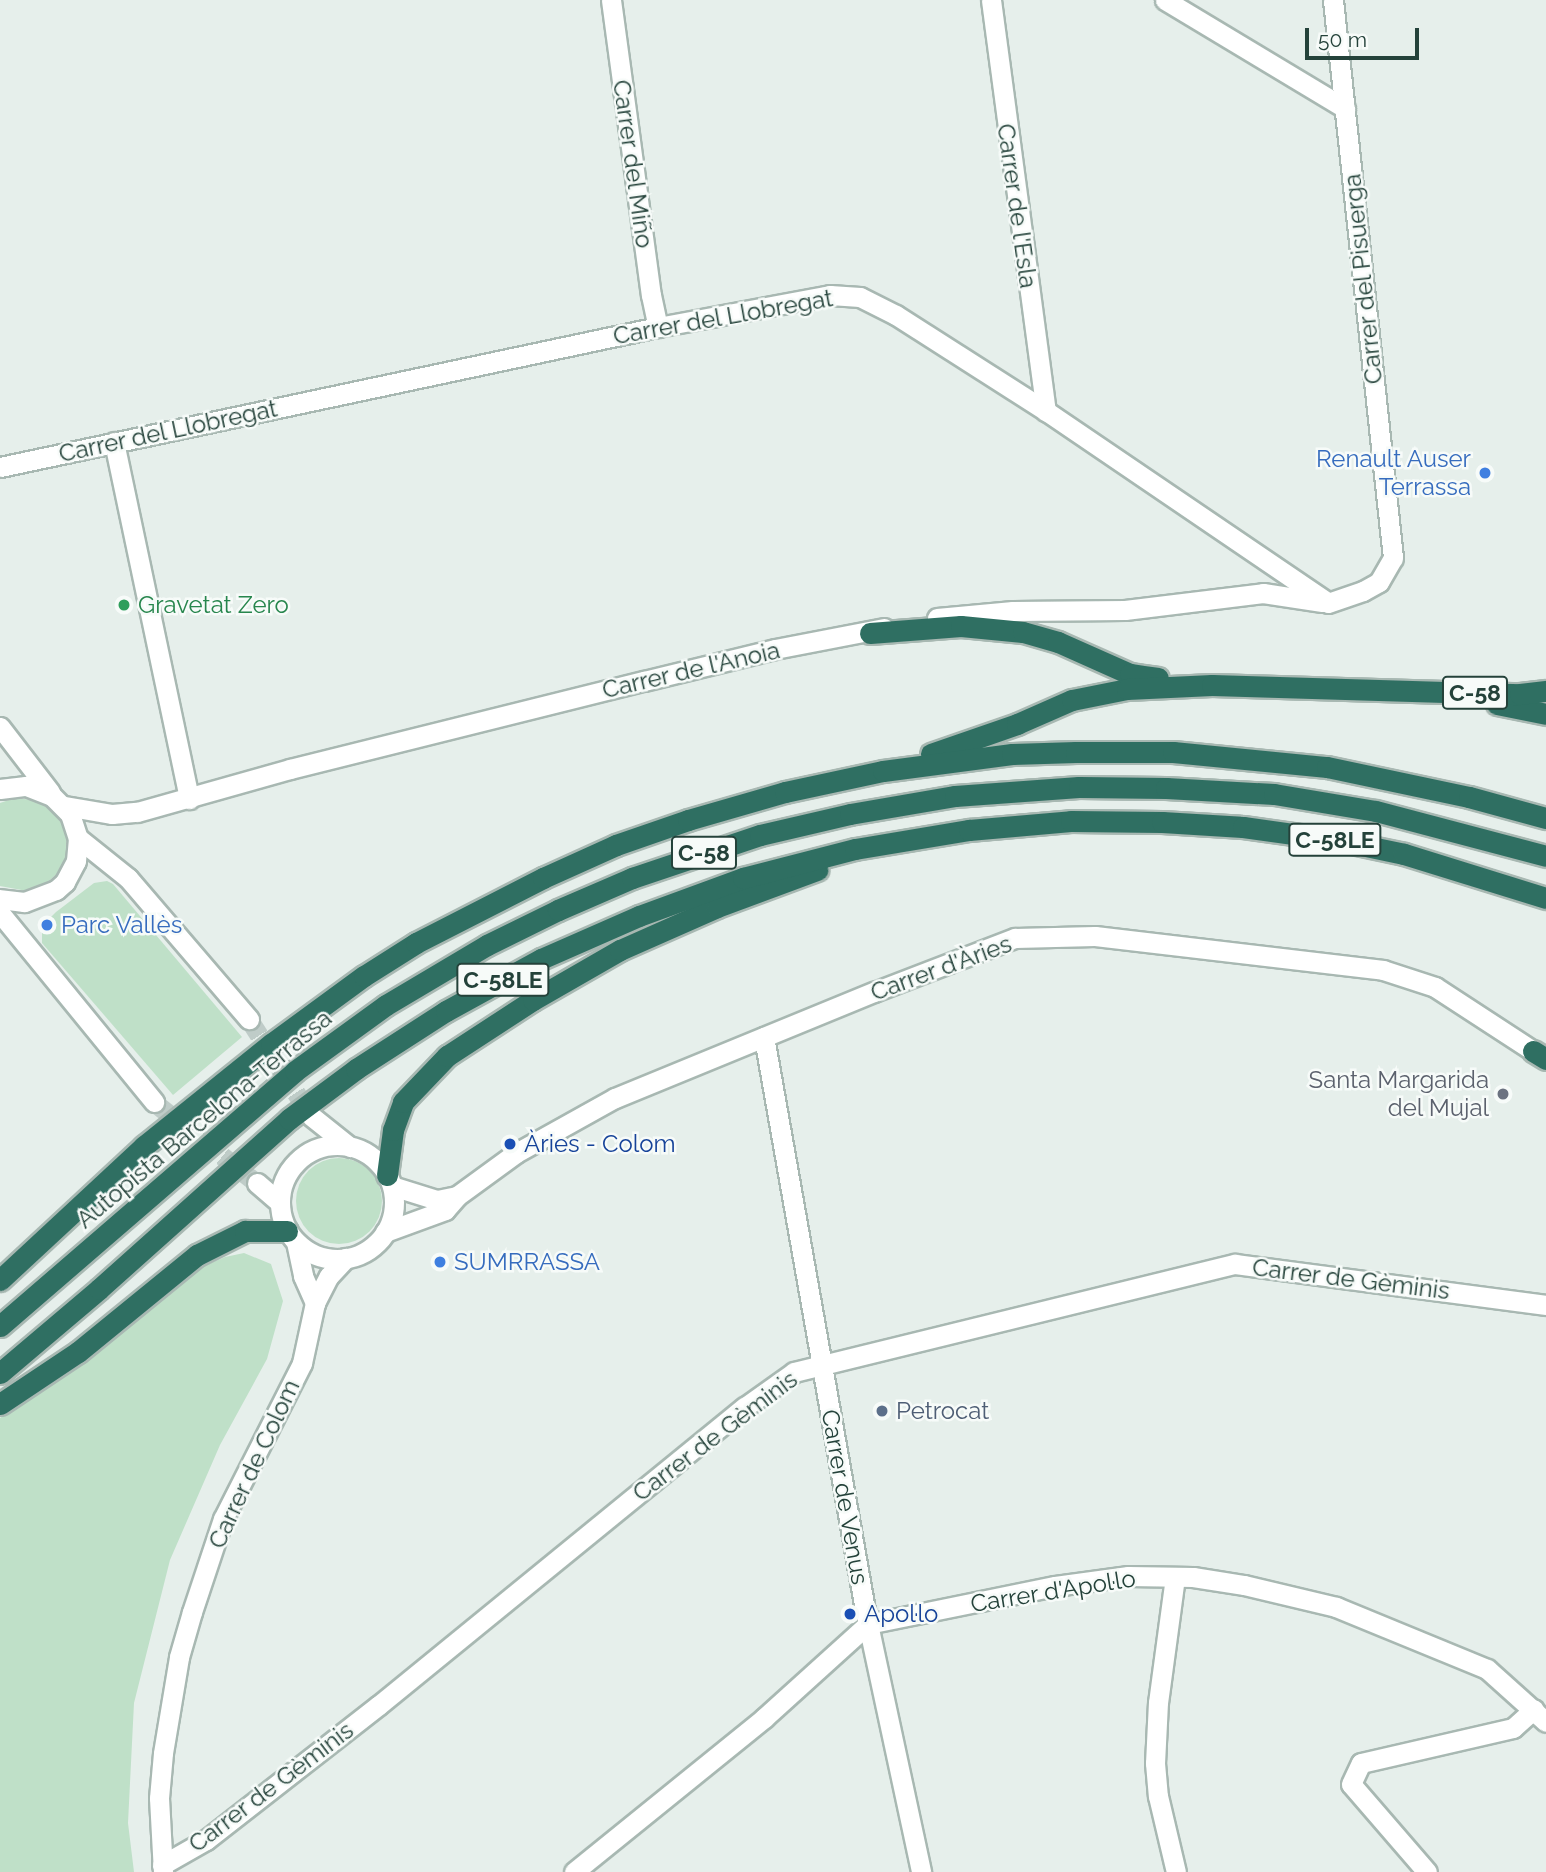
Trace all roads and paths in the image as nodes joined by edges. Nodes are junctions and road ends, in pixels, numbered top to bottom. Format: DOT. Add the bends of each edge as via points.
graph roads {
  1 [pos="611,0"];
  2 [pos="991,0"];
  3 [pos="1166,0"];
  4 [pos="1333,0"];
  5 [pos="1345,108"];
  6 [pos="658,327"];
  7 [pos="1046,411"];
  8 [pos="114,442"];
  9 [pos="0,467"];
  10 [pos="1328,603"];
  11 [pos="870,633"];
  12 [pos="1212,685"];
  13 [pos="1404,691"];
  14 [pos="1546,691"];
  15 [pos="1546,714"];
  16 [pos="0,727"];
  17 [pos="883,771"];
  18 [pos="0,789"];
  19 [pos="189,799"];
  20 [pos="59,801"];
  21 [pos="1546,818"];
  22 [pos="1116,821"];
  23 [pos="78,838"];
  24 [pos="1546,856"];
  25 [pos="1546,898"];
  26 [pos="2,908"];
  27 [pos="249,1018"];
  28 [pos="764,1037"];
  29 [pos="1539,1055"];
  30 [pos="154,1102"];
  31 [pos="311,1116"];
  32 [pos="349,1147"];
  33 [pos="389,1181"];
  34 [pos="257,1183"];
  35 [pos="457,1196"];
  36 [pos="280,1203"];
  37 [pos="385,1232"];
  38 [pos="292,1236"];
  39 [pos="345,1258"];
  40 [pos="0,1280"];
  41 [pos="314,1303"];
  42 [pos="1546,1305"];
  43 [pos="0,1326"];
  44 [pos="821,1364"];
  45 [pos="0,1373"];
  46 [pos="0,1404"];
  47 [pos="1175,1577"];
  48 [pos="868,1624"];
  49 [pos="1540,1716"];
  50 [pos="162,1869"];
  51 [pos="574,1872"];
  52 [pos="921,1872"];
  53 [pos="1176,1872"];
  54 [pos="1427,1872"];
  1 -- 6 [label="street, Carrer del Miño"];
  2 -- 7 [label="street, Carrer de l'Esla"];
  3 -- 5 [label="street"];
  4 -- 5 [label="street, Carrer del Pisuerga"];
  5 -- 10 [label="street, Carrer del Pisuerga" via="1393,558 1379,582"];
  6 -- 7 [label="street, Carrer del Llobregat" via="830,295 860,297"];
  6 -- 8 [label="street, Carrer del Llobregat"];
  7 -- 10 [label="street, Carrer del Llobregat"];
  8 -- 9 [label="street, Carrer del Llobregat"];
  8 -- 19 [label="street"];
  10 -- 11 [label="street, Carrer de l'Anoia" via="1263,593 1125,610 1013,611 931,619"];
  11 -- 12 [label="highway" via="961,626 1023,632 1130,674"];
  11 -- 19 [label="street, Carrer de l'Anoia" via="775,649 290,769"];
  12 -- 13 [label="highway"];
  12 -- 17 [label="highway" via="1097,692"];
  13 -- 14 [label="highway, C-58"];
  13 -- 15 [label="highway"];
  16 -- 20 [label="street"];
  17 -- 21 [label="highway, Autopista Barcelona-Terrassa / C-58" via="1012,754 1226,755 1377,775"];
  17 -- 40 [label="highway, Autopista Barcelona-Terrassa / C-58" via="785,792 616,845 416,943 271,1044 152,1139"];
  18 -- 20 [label="street, Carrer de l'Anoia" via="26,786"];
  19 -- 20 [label="street, Carrer de l'Anoia" via="122,814"];
  20 -- 23 [label="street"];
  22 -- 25 [label="highway, C-58LE" via="1207,824 1342,841 1416,857"];
  22 -- 33 [label="highway" via="865,856 717,906 620,950 533,1000 438,1065 396,1115"];
  22 -- 45 [label="highway, C-58LE" via="969,830 798,862 639,916 541,959 446,1012 289,1119"];
  23 -- 26 [label="street" via="76,861 65,882 35,900"];
  23 -- 27 [label="street" via="128,878"];
  24 -- 43 [label="highway, Autopista Barcelona-Terrassa / C-58" via="1363,808 1274,794 1166,788 1079,787 954,796 760,835 632,878 558,910 386,1004 295,1071"];
  26 -- 30 [label="street"];
  28 -- 29 [label="street, Carrer d'Àries" via="1015,938 1094,936 1382,970 1435,988"];
  28 -- 35 [label="street, Carrer d'Àries" via="587,1112 516,1153"];
  28 -- 44 [label="street, Carrer de Venus"];
  31 -- 32 [label="street"];
  32 -- 33 [label="street" via="371,1157"];
  32 -- 36 [label="street" via="324,1147 301,1158 286,1178"];
  33 -- 35 [label="street" via="437,1200"];
  33 -- 37 [label="street" via="392,1217"];
  34 -- 36 [label="street"];
  35 -- 37 [label="street, Carrer d'Àries" via="444,1210"];
  36 -- 38 [label="street"];
  37 -- 39 [label="street" via="368,1249"];
  38 -- 39 [label="street" via="310,1252"];
  38 -- 41 [label="street"];
  38 -- 46 [label="highway" via="244,1231 197,1255 67,1359"];
  39 -- 41 [label="street, Carrer de Colom"];
  41 -- 50 [label="street, Carrer de Colom" via="302,1363 223,1519 179,1657 159,1798"];
  42 -- 44 [label="street, Carrer de Gèminis" via="1234,1265"];
  44 -- 48 [label="street, Carrer de Venus"];
  44 -- 50 [label="street, Carrer de Gèminis" via="794,1372 745,1407 379,1705"];
  47 -- 48 [label="street, Carrer d'Apol·lo" via="1128,1576 1055,1586"];
  47 -- 49 [label="street, Carrer d'Apol·lo" via="1244,1585 1336,1607 1487,1669"];
  47 -- 53 [label="street" via="1158,1702 1155,1763"];
  48 -- 51 [label="street" via="764,1718"];
  48 -- 52 [label="street, Carrer de Venus"];
  49 -- 54 [label="street" via="1513,1728 1361,1763 1351,1784"];
}
